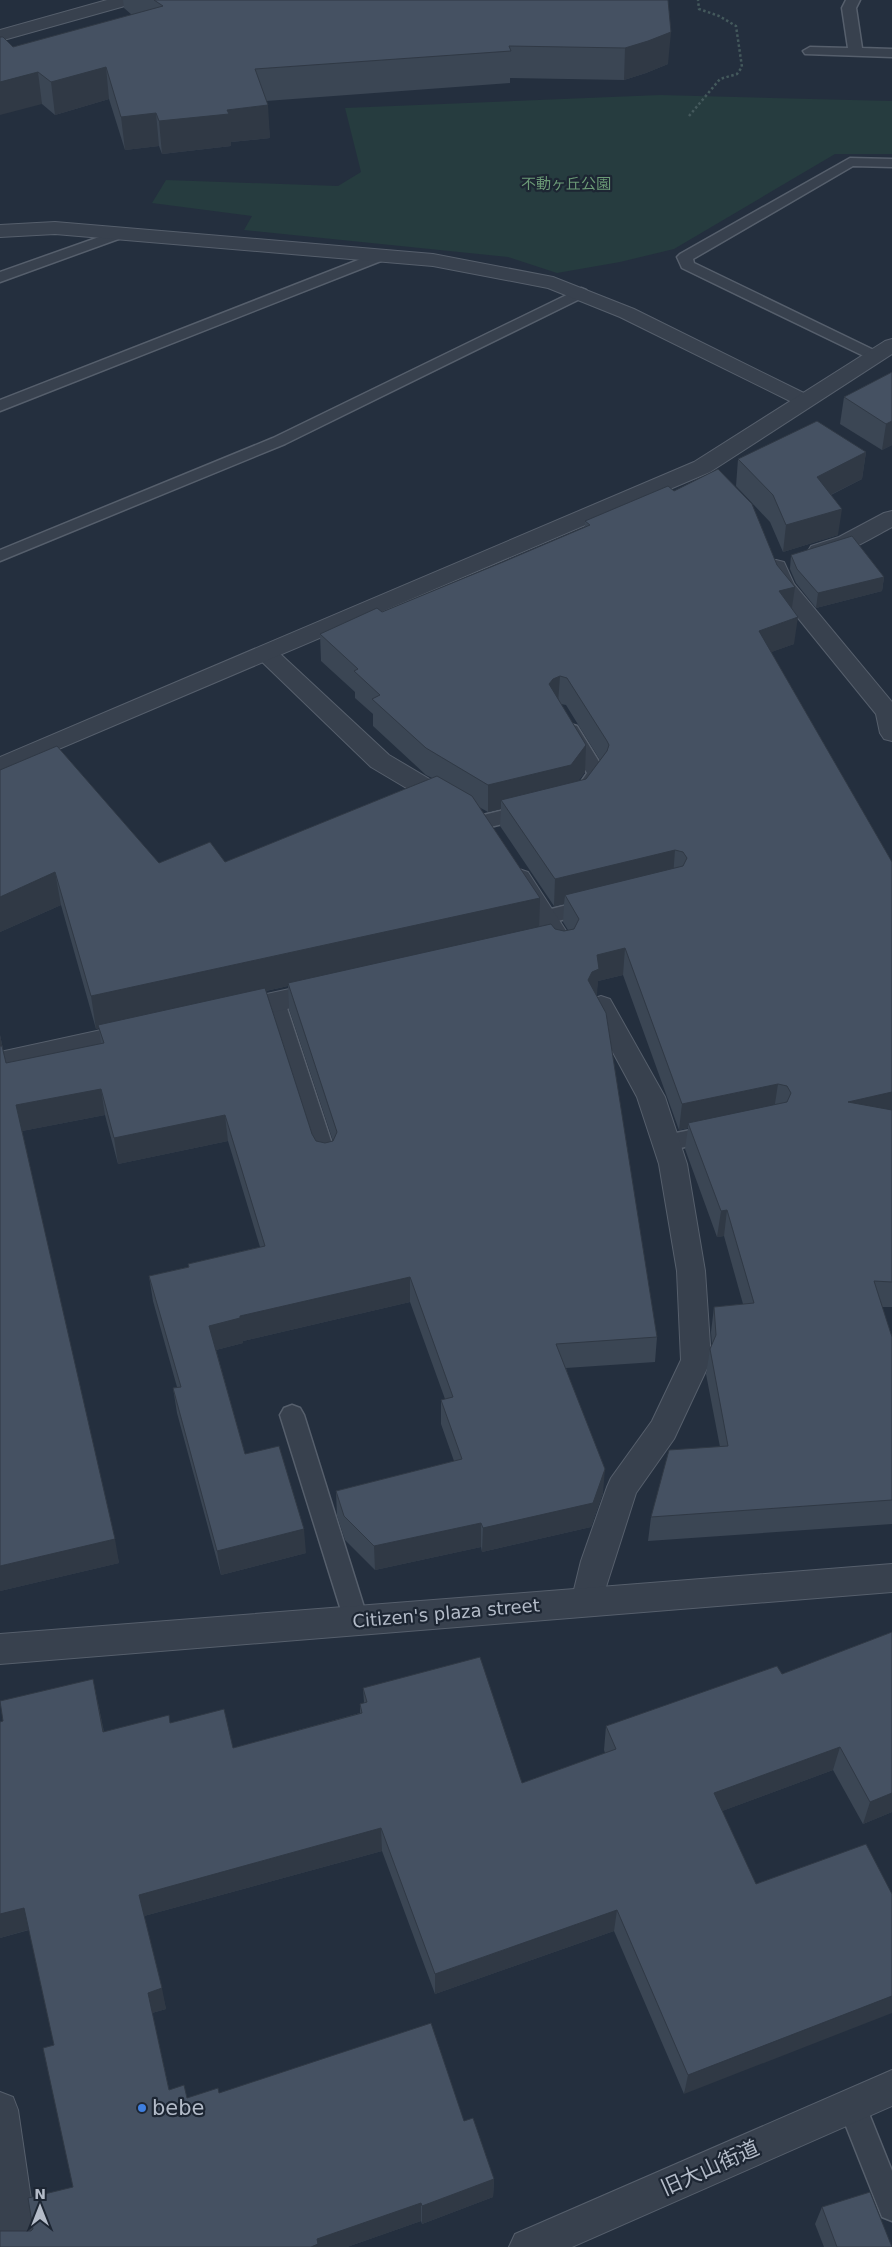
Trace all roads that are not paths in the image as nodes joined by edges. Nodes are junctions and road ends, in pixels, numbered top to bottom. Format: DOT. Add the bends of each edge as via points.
graph roads {
  1 [pos="126,0"];
  2 [pos="853,0"];
  3 [pos="79,6"];
  4 [pos="0,36"];
  5 [pos="810,52"];
  6 [pos="856,52"];
  7 [pos="892,53"];
  8 [pos="892,163"];
  9 [pos="0,231"];
  10 [pos="119,234"];
  11 [pos="381,256"];
  12 [pos="0,277"];
  13 [pos="581,293"];
  14 [pos="892,345"];
  15 [pos="874,356"];
  16 [pos="805,401"];
  17 [pos="0,406"];
  18 [pos="702,467"];
  19 [pos="719,485"];
  20 [pos="892,518"];
  21 [pos="0,556"];
  22 [pos="267,654"];
  23 [pos="559,711"];
  24 [pos="892,733"];
  25 [pos="3,761"];
  26 [pos="568,802"];
  27 [pos="548,806"];
  28 [pos="487,830"];
  29 [pos="508,862"];
  30 [pos="609,902"];
  31 [pos="555,934"];
  32 [pos="530,944"];
  33 [pos="350,985"];
  34 [pos="275,1002"];
  35 [pos="601,1006"];
  36 [pos="208,1017"];
  37 [pos="161,1027"];
  38 [pos="0,1062"];
  39 [pos="738,1128"];
  40 [pos="666,1143"];
  41 [pos="326,1159"];
  42 [pos="292,1415"];
  43 [pos="892,1578"];
  44 [pos="587,1602"];
  45 [pos="356,1620"];
  46 [pos="0,1649"];
  47 [pos="892,2088"];
  48 [pos="852,2106"];
  49 [pos="0,2110"];
  50 [pos="892,2208"];
  51 [pos="19,2247"];
  52 [pos="528,2247"];
  1 -- 3 [label="street"];
  2 -- 6 [label="lane" via="849,8"];
  3 -- 4 [label="street"];
  5 -- 6 [label="lane"];
  6 -- 7 [label="lane"];
  8 -- 15 [label="lane" via="850,162 685,257 687,265"];
  9 -- 10 [label="street" via="55,228"];
  10 -- 11 [label="street"];
  10 -- 12 [label="lane"];
  11 -- 13 [label="street" via="434,260 553,283"];
  11 -- 17 [label="lane"];
  13 -- 16 [label="street"];
  13 -- 21 [label="lane" via="279,441"];
  14 -- 15 [label="street"];
  15 -- 16 [label="street"];
  16 -- 18 [label="street"];
  18 -- 19 [label="street"];
  18 -- 22 [label="street"];
  20 -- 24 [label="street" via="847,542 784,556 783,586 887,712"];
  22 -- 25 [label="street"];
  22 -- 28 [label="street" via="380,761"];
  23 -- 26 [label="lane" via="597,774 577,799"];
  27 -- 28 [label="lane"];
  29 -- 31 [label="street"];
  30 -- 31 [label="lane"];
  31 -- 32 [label="street"];
  33 -- 34 [label="street"];
  34 -- 36 [label="street"];
  34 -- 41 [label="lane"];
  35 -- 40 [label="street" via="651,1097"];
  37 -- 38 [label="street"];
  39 -- 40 [label="lane"];
  40 -- 44 [label="street" via="673,1164 691,1272 696,1360 663,1430 622,1487"];
  42 -- 45 [label="lane"];
  43 -- 44 [label="street, Citizen's plaza street"];
  44 -- 45 [label="street, Citizen's plaza street"];
  45 -- 46 [label="street, Citizen's plaza street"];
  47 -- 48 [label="street, 旧大山街道"];
  48 -- 50 [label="lane"];
  48 -- 52 [label="street, 旧大山街道"];
  49 -- 51 [label="street"];
}
